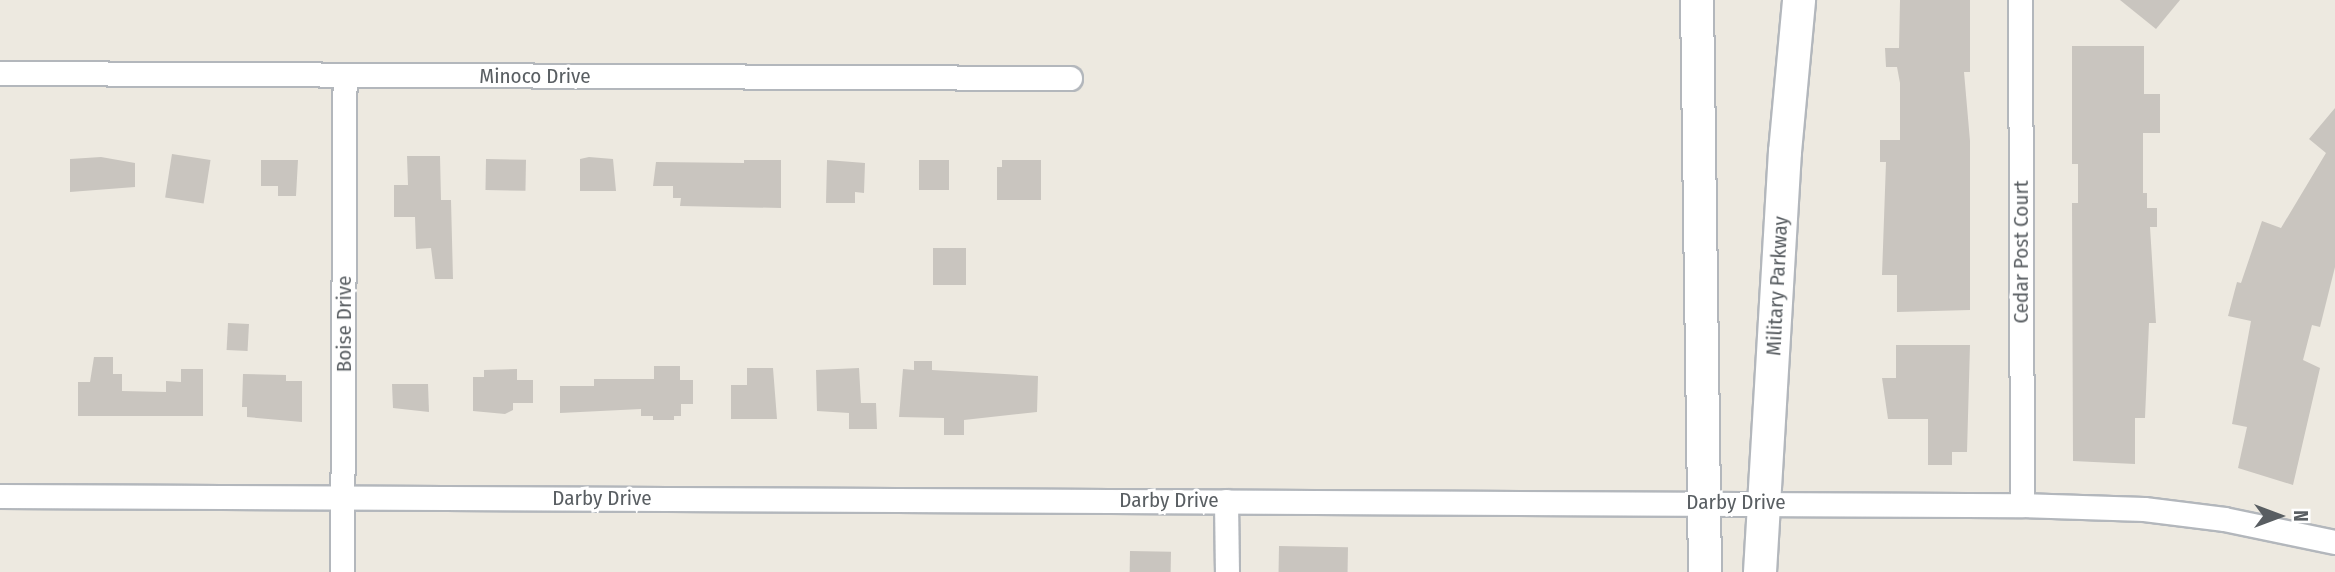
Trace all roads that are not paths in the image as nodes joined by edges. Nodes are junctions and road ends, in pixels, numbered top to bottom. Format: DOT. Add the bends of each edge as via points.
graph roads {
  1 [pos="1697,0"];
  2 [pos="1799,0"];
  3 [pos="2020,0"];
  4 [pos="0,73"];
  5 [pos="345,75"];
  6 [pos="1070,78"];
  7 [pos="0,496"];
  8 [pos="343,497"];
  9 [pos="1226,501"];
  10 [pos="1763,502"];
  11 [pos="1705,503"];
  12 [pos="2022,505"];
  13 [pos="2335,542"];
  14 [pos="342,572"];
  15 [pos="1227,572"];
  16 [pos="1705,572"];
  17 [pos="1760,572"];
  1 -- 11 [label="main road"];
  2 -- 10 [label="main road, Military Parkway"];
  3 -- 12 [label="street, Cedar Post Court"];
  4 -- 5 [label="street, Minoco Drive"];
  5 -- 6 [label="street, Minoco Drive"];
  5 -- 8 [label="street, Boise Drive"];
  7 -- 8 [label="street, Darby Drive"];
  8 -- 9 [label="street, Darby Drive"];
  8 -- 14 [label="street, Boise Drive"];
  9 -- 11 [label="street, Darby Drive"];
  9 -- 15 [label="street"];
  10 -- 11 [label="street, Darby Drive"];
  10 -- 12 [label="street, Darby Drive"];
  10 -- 17 [label="main road, Military Parkway"];
  11 -- 16 [label="main road"];
  12 -- 13 [label="street, Darby Drive" via="2144,509 2224,519"];
}
